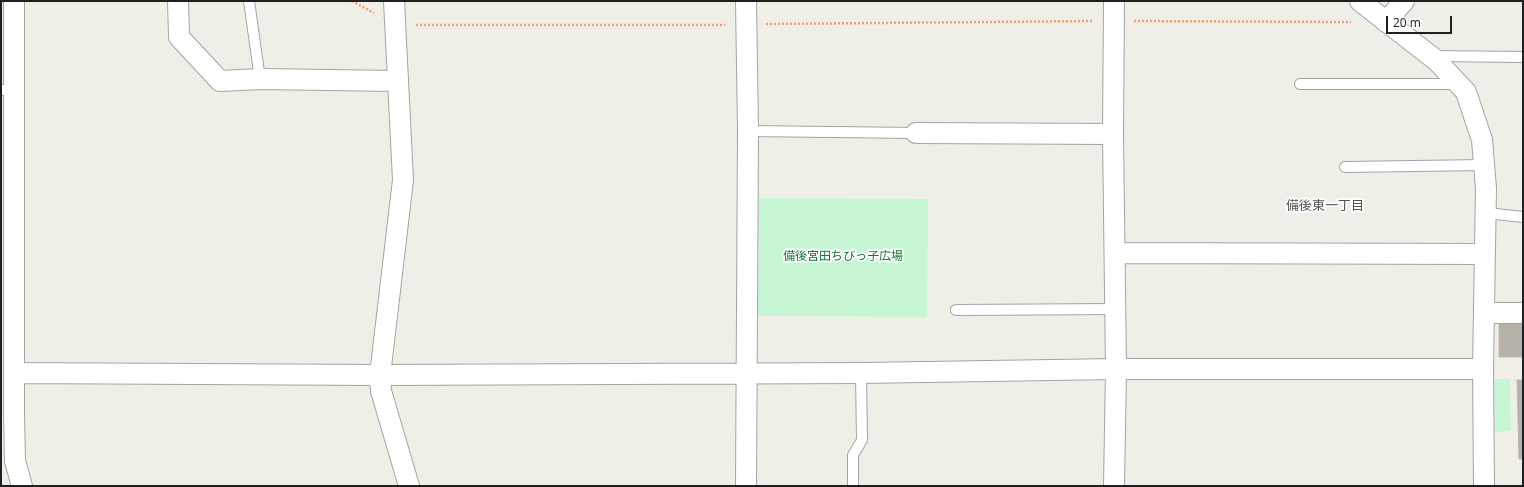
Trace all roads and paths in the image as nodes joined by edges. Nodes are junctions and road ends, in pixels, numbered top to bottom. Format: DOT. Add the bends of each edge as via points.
graph roads {
  1 [pos="14,1"];
  2 [pos="178,1"];
  3 [pos="249,1"];
  4 [pos="352,1"];
  5 [pos="394,1"];
  6 [pos="746,1"];
  7 [pos="1114,1"];
  8 [pos="1360,1"];
  9 [pos="1404,1"];
  10 [pos="1115,21"];
  11 [pos="1354,22"];
  12 [pos="1386,22"];
  13 [pos="395,25"];
  14 [pos="746,25"];
  15 [pos="1431,56"];
  16 [pos="1523,57"];
  17 [pos="260,79"];
  18 [pos="397,81"];
  19 [pos="1300,84"];
  20 [pos="1459,84"];
  21 [pos="7,90"];
  22 [pos="748,132"];
  23 [pos="916,133"];
  24 [pos="1113,134"];
  25 [pos="1484,165"];
  26 [pos="1345,167"];
  27 [pos="1486,213"];
  28 [pos="1523,217"];
  29 [pos="1116,253"];
  30 [pos="1485,254"];
  31 [pos="8,284"];
  32 [pos="1116,309"];
  33 [pos="956,310"];
  34 [pos="1484,313"];
  35 [pos="1523,313"];
  36 [pos="1116,369"];
  37 [pos="1482,369"];
  38 [pos="14,373"];
  39 [pos="747,373"];
  40 [pos="861,373"];
  41 [pos="380,375"];
  42 [pos="7,416"];
  43 [pos="22,486"];
  44 [pos="409,486"];
  45 [pos="746,486"];
  46 [pos="853,486"];
  47 [pos="1114,486"];
  48 [pos="1484,486"];
  1 -- 21 [label="street"];
  2 -- 17 [label="street" via="179,37 220,81"];
  3 -- 17 [label="lane"];
  4 -- 13 [label="path"];
  5 -- 13 [label="street"];
  6 -- 14 [label="street"];
  7 -- 10 [label="street"];
  8 -- 12 [label="street"];
  9 -- 12 [label="street"];
  10 -- 11 [label="path"];
  10 -- 14 [label="path"];
  10 -- 24 [label="street"];
  12 -- 15 [label="street"];
  13 -- 14 [label="path"];
  13 -- 18 [label="street"];
  14 -- 22 [label="street"];
  15 -- 16 [label="lane"];
  15 -- 20 [label="street"];
  17 -- 18 [label="street"];
  18 -- 41 [label="street" via="403,180"];
  19 -- 20 [label="lane"];
  20 -- 25 [label="street" via="1466,92 1482,140"];
  21 -- 31 [label="street"];
  22 -- 23 [label="lane"];
  22 -- 39 [label="street"];
  23 -- 24 [label="street"];
  24 -- 29 [label="street"];
  25 -- 26 [label="lane"];
  25 -- 27 [label="street"];
  27 -- 28 [label="lane"];
  27 -- 30 [label="street"];
  29 -- 30 [label="street"];
  29 -- 32 [label="street"];
  30 -- 34 [label="street"];
  31 -- 38 [label="street"];
  32 -- 33 [label="lane"];
  32 -- 36 [label="street"];
  34 -- 35 [label="street"];
  34 -- 37 [label="street"];
  36 -- 37 [label="street"];
  36 -- 40 [label="street"];
  36 -- 47 [label="street"];
  37 -- 48 [label="street"];
  38 -- 41 [label="street"];
  38 -- 42 [label="street"];
  39 -- 40 [label="street"];
  39 -- 41 [label="street"];
  39 -- 45 [label="street"];
  40 -- 46 [label="lane" via="862,440 853,455"];
  41 -- 44 [label="street" via="381,391"];
  42 -- 43 [label="street"];
}
